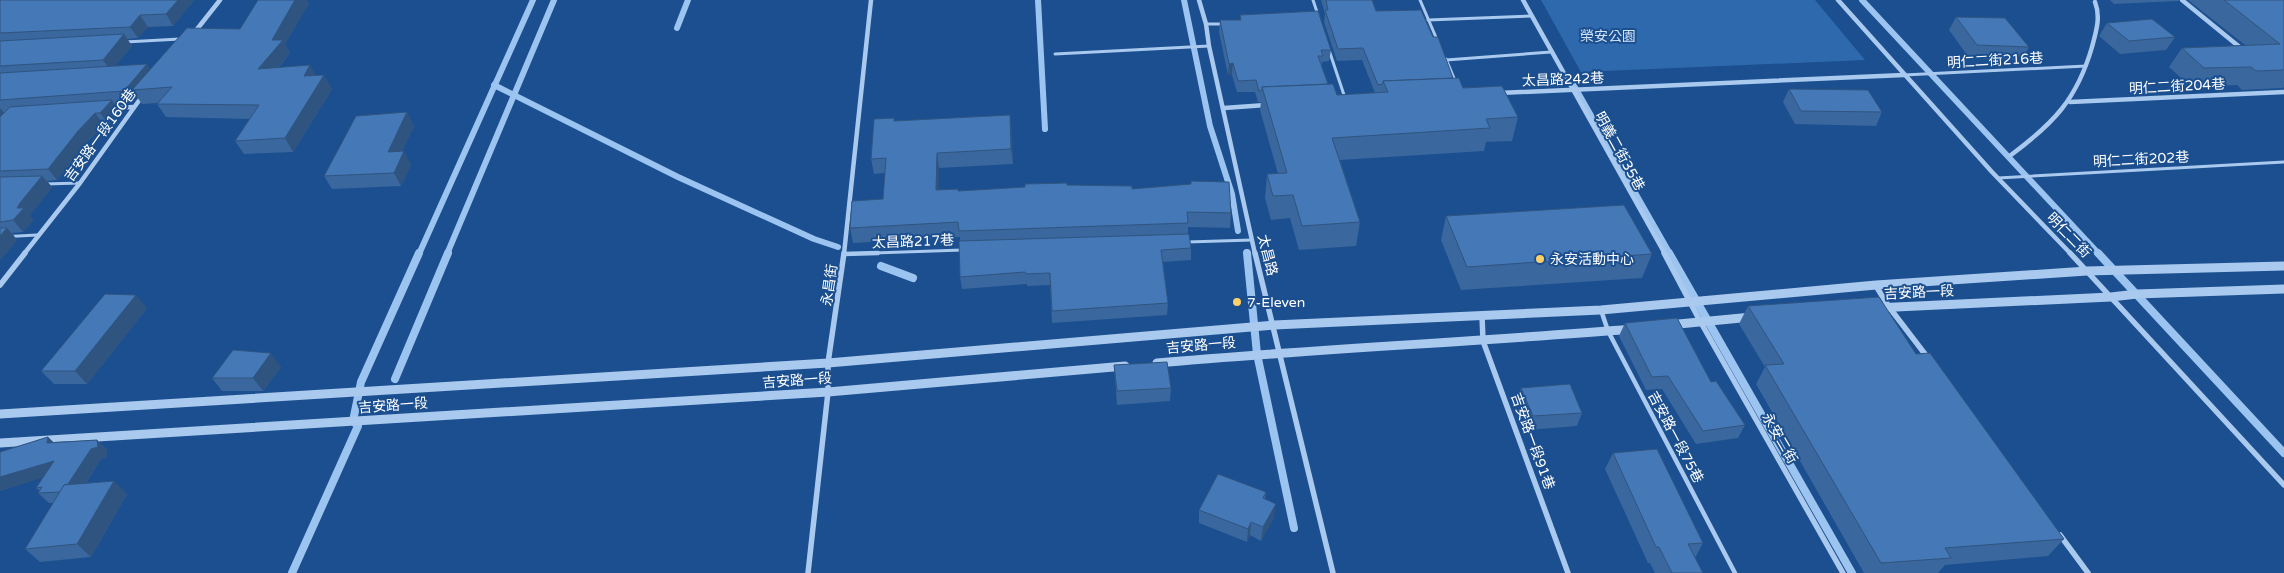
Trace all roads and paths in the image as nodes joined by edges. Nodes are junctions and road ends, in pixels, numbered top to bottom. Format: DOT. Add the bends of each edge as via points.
graph roads {
  1 [pos="220,0"];
  2 [pos="871,0"];
  3 [pos="1199,0"];
  4 [pos="1313,0"];
  5 [pos="1420,0"];
  6 [pos="1523,0"];
  7 [pos="1838,0"];
  8 [pos="2182,0"];
  9 [pos="2095,2"];
  10 [pos="1532,16"];
  11 [pos="1319,19"];
  12 [pos="1428,20"];
  13 [pos="1206,24"];
  14 [pos="1225,24"];
  15 [pos="2097,27"];
  16 [pos="2107,27"];
  17 [pos="189,39"];
  18 [pos="120,43"];
  19 [pos="1439,44"];
  20 [pos="1208,46"];
  21 [pos="1328,46"];
  22 [pos="2242,50"];
  23 [pos="1442,52"];
  24 [pos="1551,52"];
  25 [pos="1055,54"];
  26 [pos="1446,60"];
  27 [pos="2087,66"];
  28 [pos="1904,75"];
  29 [pos="1458,86"];
  30 [pos="1574,90"];
  31 [pos="145,92"];
  32 [pos="2284,92"];
  33 [pos="1490,94"];
  34 [pos="1355,100"];
  35 [pos="1336,101"];
  36 [pos="1346,101"];
  37 [pos="2070,102"];
  38 [pos="1271,105"];
  39 [pos="134,107"];
  40 [pos="1224,108"];
  41 [pos="105,109"];
  42 [pos="2011,155"];
  43 [pos="2284,162"];
  44 [pos="1998,178"];
  45 [pos="80,183"];
  46 [pos="40,184"];
  47 [pos="37,235"];
  48 [pos="0,237"];
  49 [pos="1252,240"];
  50 [pos="1183,242"];
  51 [pos="964,250"];
  52 [pos="844,254"];
  53 [pos="2284,266"];
  54 [pos="2087,271"];
  55 [pos="0,284"];
  56 [pos="1876,285"];
  57 [pos="2284,289"];
  58 [pos="2111,297"];
  59 [pos="1692,303"];
  60 [pos="1889,306"];
  61 [pos="1860,309"];
  62 [pos="1601,310"];
  63 [pos="1482,316"];
  64 [pos="1764,316"];
  65 [pos="1698,318"];
  66 [pos="1274,325"];
  67 [pos="1608,331"];
  68 [pos="1483,341"];
  69 [pos="1280,352"];
  70 [pos="1930,361"];
  71 [pos="828,363"];
  72 [pos="828,392"];
  73 [pos="0,414"];
  74 [pos="0,443"];
  75 [pos="2284,485"];
  76 [pos="2053,526"];
  77 [pos="808,573"];
  78 [pos="1333,573"];
  79 [pos="1568,573"];
  80 [pos="1735,573"];
  81 [pos="1843,573"];
  82 [pos="2088,573"];
  1 -- 17 [label="street"];
  2 -- 52 [label="street, 永昌街"];
  3 -- 13 [label="street, 太昌路"];
  4 -- 11 [label="lane"];
  5 -- 12 [label="lane"];
  6 -- 10 [label="street, 明義二街35巷"];
  7 -- 28 [label="street, 明仁二街"];
  8 -- 22 [label="street"];
  9 -- 15 [label="street"];
  10 -- 12 [label="lane"];
  10 -- 24 [label="street, 明義二街35巷"];
  12 -- 19 [label="lane"];
  13 -- 14 [label="lane"];
  13 -- 20 [label="street, 太昌路"];
  15 -- 16 [label="street"];
  15 -- 27 [label="street"];
  17 -- 18 [label="lane"];
  20 -- 25 [label="lane"];
  20 -- 40 [label="street, 太昌路"];
  21 -- 36 [label="lane"];
  23 -- 26 [label="lane"];
  24 -- 26 [label="lane"];
  24 -- 30 [label="street, 明義二街35巷"];
  26 -- 29 [label="lane"];
  27 -- 28 [label="lane, 明仁二街216巷"];
  27 -- 37 [label="street"];
  28 -- 30 [label="street, 太昌路242巷"];
  28 -- 44 [label="street, 明仁二街"];
  30 -- 33 [label="street, 太昌路242巷"];
  30 -- 59 [label="street, 明義二街35巷"];
  31 -- 39 [label="street, 吉安路一段160巷"];
  32 -- 37 [label="street, 明仁二街204巷"];
  34 -- 36 [label="street"];
  35 -- 36 [label="street"];
  37 -- 42 [label="street" via="2045,130"];
  38 -- 40 [label="street"];
  39 -- 41 [label="street"];
  39 -- 45 [label="street, 吉安路一段160巷"];
  40 -- 49 [label="street, 太昌路"];
  43 -- 44 [label="lane, 明仁二街202巷"];
  44 -- 54 [label="street, 明仁二街"];
  45 -- 46 [label="lane"];
  45 -- 47 [label="street, 吉安路一段160巷"];
  47 -- 48 [label="lane"];
  47 -- 55 [label="street, 吉安路一段160巷"];
  49 -- 50 [label="lane"];
  49 -- 66 [label="street, 太昌路"];
  51 -- 52 [label="lane, 太昌路217巷"];
  52 -- 71 [label="street, 永昌街"];
  53 -- 54 [label="street, 吉安路一段"];
  54 -- 56 [label="street, 吉安路一段"];
  54 -- 58 [label="street, 明仁二街"];
  56 -- 59 [label="street, 吉安路一段"];
  56 -- 60 [label="street"];
  57 -- 58 [label="street, 吉安路一段"];
  58 -- 60 [label="street, 吉安路一段"];
  58 -- 75 [label="street, 明仁二街"];
  59 -- 62 [label="street, 吉安路一段"];
  59 -- 65 [label="street, 明義二街35巷"];
  60 -- 61 [label="street, 吉安路一段"];
  60 -- 70 [label="street"];
  62 -- 63 [label="street, 吉安路一段"];
  62 -- 67 [label="lane, 吉安路一段75巷"];
  63 -- 66 [label="street, 吉安路一段"];
  63 -- 68 [label="street, 吉安路一段91巷"];
  64 -- 65 [label="street, 吉安路一段"];
  65 -- 67 [label="street, 吉安路一段"];
  65 -- 81 [label="street, 永安二街"];
  66 -- 69 [label="street, 太昌路"];
  66 -- 71 [label="street, 吉安路一段"];
  67 -- 68 [label="street, 吉安路一段"];
  67 -- 80 [label="lane, 吉安路一段75巷"];
  68 -- 69 [label="street, 吉安路一段"];
  68 -- 79 [label="street, 吉安路一段91巷"];
  69 -- 72 [label="street, 吉安路一段"];
  69 -- 78 [label="street, 太昌路"];
  71 -- 72 [label="street, 永昌街"];
  71 -- 73 [label="street, 吉安路一段"];
  72 -- 74 [label="street, 吉安路一段"];
  72 -- 77 [label="street, 永昌街"];
  76 -- 82 [label="street"];
}
